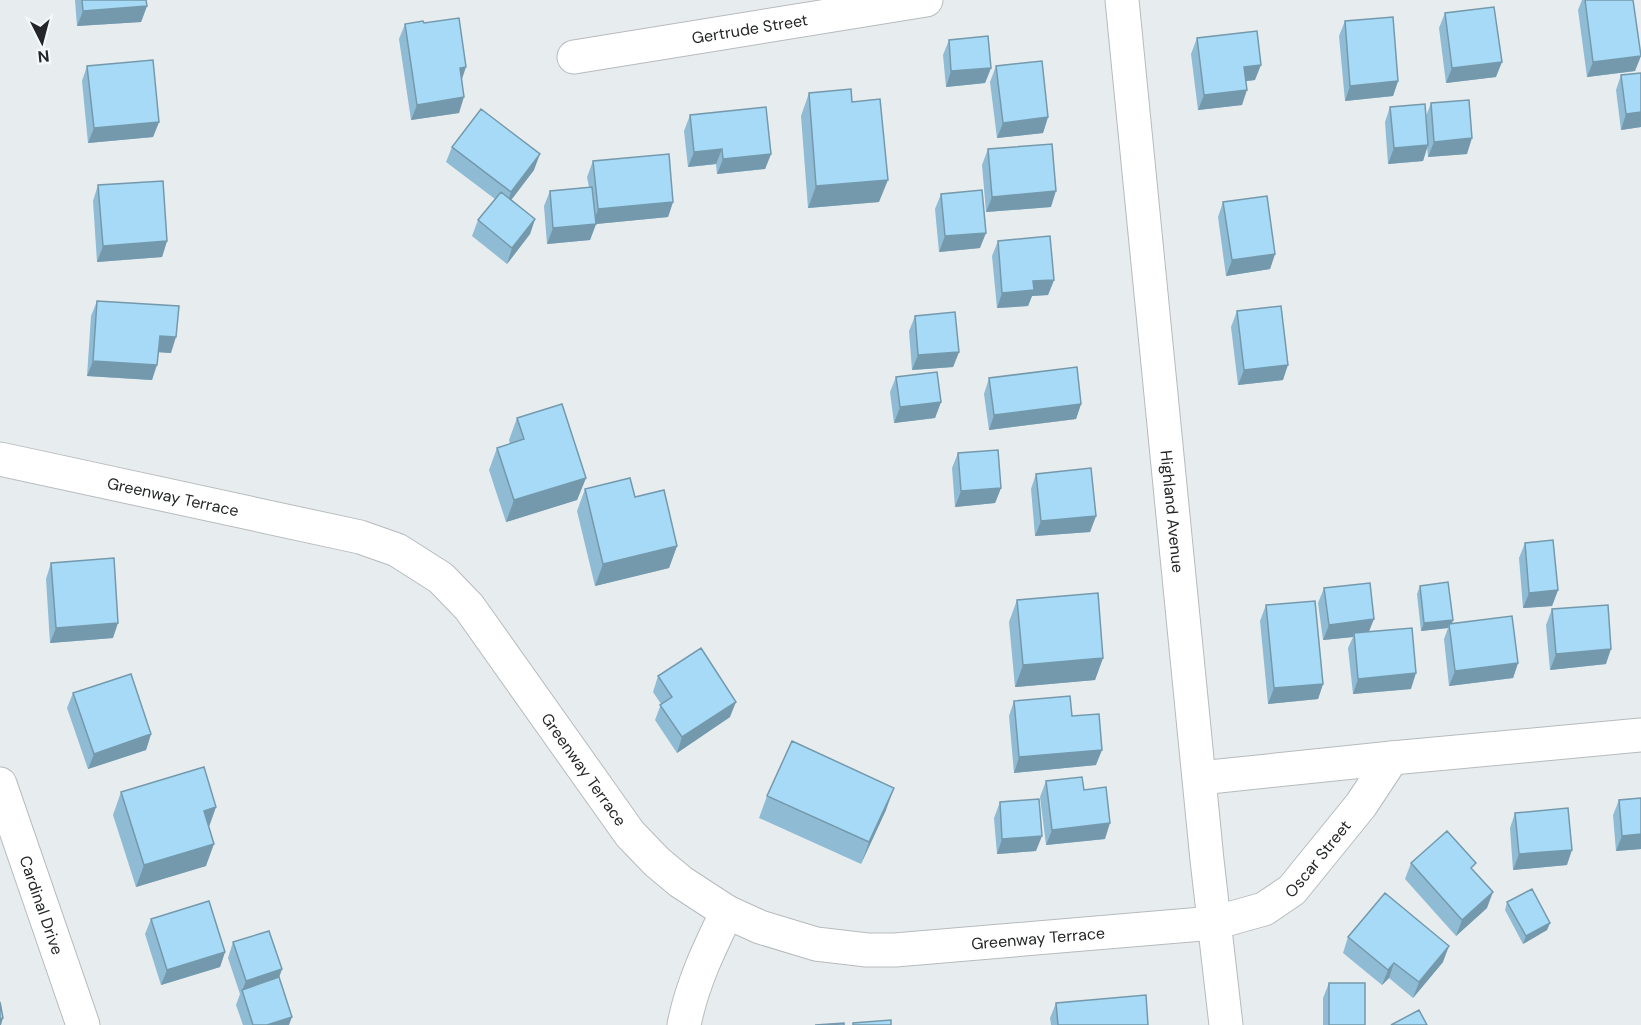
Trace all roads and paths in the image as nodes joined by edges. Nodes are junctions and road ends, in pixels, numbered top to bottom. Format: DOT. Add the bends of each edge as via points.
graph roads {
  1 [pos="927,0"];
  2 [pos="1122,0"];
  3 [pos="574,57"];
  4 [pos="0,459"];
  5 [pos="1641,735"];
  6 [pos="1392,758"];
  7 [pos="1200,778"];
  8 [pos="0,784"];
  9 [pos="727,912"];
  10 [pos="1214,923"];
  11 [pos="83,1025"];
  12 [pos="684,1025"];
  13 [pos="1226,1025"];
  1 -- 3 [label="street, Gertrude Street"];
  2 -- 7 [label="street, Highland Avenue"];
  4 -- 9 [label="street, Greenway Terrace" via="360,537 397,550 441,578 469,608 630,834 681,882"];
  5 -- 6 [label="street"];
  6 -- 7 [label="street"];
  6 -- 10 [label="street, Oscar Street" via="1361,805 1292,890 1264,909"];
  7 -- 10 [label="street, Highland Avenue"];
  8 -- 11 [label="street, Cardinal Drive"];
  9 -- 10 [label="street, Greenway Terrace" via="816,944 867,950"];
  9 -- 12 [label="street" via="702,964"];
  10 -- 13 [label="street, Highland Avenue"];
}
